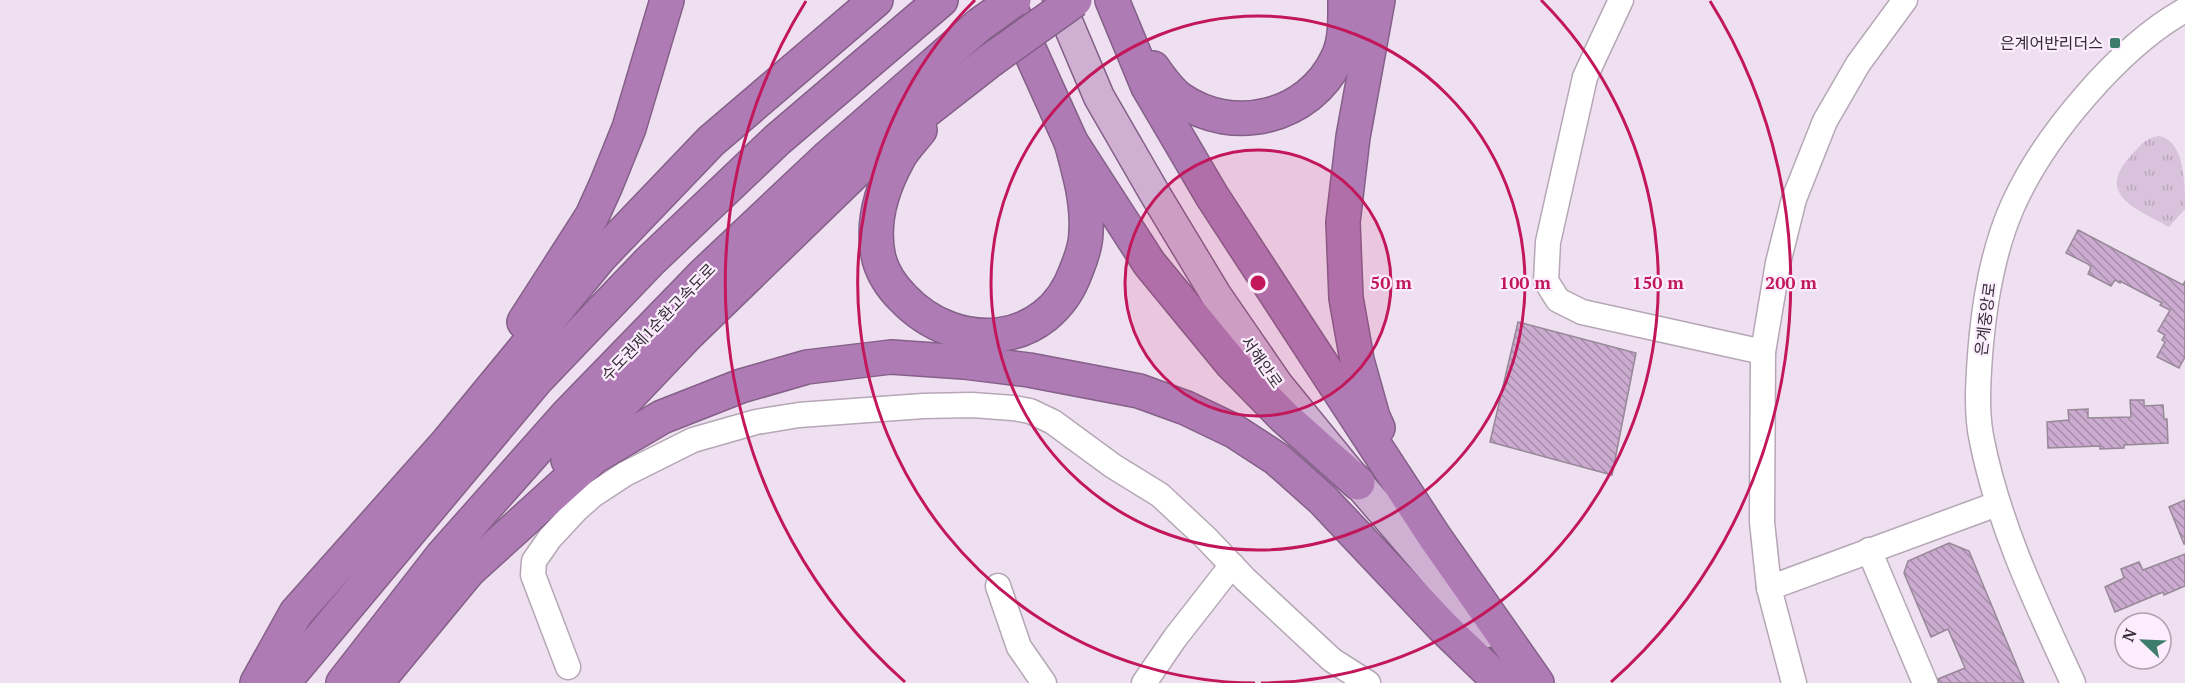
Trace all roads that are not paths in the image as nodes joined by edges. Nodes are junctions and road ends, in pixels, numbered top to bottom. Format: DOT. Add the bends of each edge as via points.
graph roads {
  1 [pos="667,0"];
  2 [pos="876,0"];
  3 [pos="941,0"];
  4 [pos="1007,0"];
  5 [pos="1014,0"];
  6 [pos="1058,0"];
  7 [pos="1075,0"];
  8 [pos="1346,0"];
  9 [pos="1378,0"];
  10 [pos="1621,0"];
  11 [pos="1905,0"];
  12 [pos="1116,10"];
  13 [pos="2185,10"];
  14 [pos="981,68"];
  15 [pos="1071,142"];
  16 [pos="1763,352"];
  17 [pos="447,443"];
  18 [pos="1358,483"];
  19 [pos="1997,504"];
  20 [pos="1434,536"];
  21 [pos="1869,550"];
  22 [pos="1232,565"];
  23 [pos="465,574"];
  24 [pos="998,586"];
  25 [pos="1769,588"];
  26 [pos="568,667"];
  27 [pos="257,683"];
  28 [pos="283,683"];
  29 [pos="343,683"];
  30 [pos="376,683"];
  31 [pos="1044,683"];
  32 [pos="1144,683"];
  33 [pos="1368,683"];
  34 [pos="1501,683"];
  35 [pos="1527,683"];
  36 [pos="1538,683"];
  37 [pos="1794,683"];
  38 [pos="1925,683"];
  39 [pos="2073,683"];
  1 -- 17 [label="highway" via="629,128 592,216"];
  2 -- 17 [label="highway" via="711,141 600,257"];
  3 -- 28 [label="highway" via="777,140 625,287 537,379"];
  4 -- 15 [label="highway"];
  5 -- 29 [label="highway, 수도권제1순환고속도로, bridge" via="979,25 827,158 704,274 568,414 442,556"];
  6 -- 18 [label="main road, 서해안로" via="1100,97 1216,295 1278,385"];
  7 -- 14 [label="highway, bridge"];
  8 -- 12 [label="highway" via="1338,58 1322,82 1304,100 1280,113 1252,119 1225,117 1179,99 1158,75"];
  9 -- 20 [label="highway" via="1353,137 1343,222 1346,298 1373,417"];
  10 -- 16 [label="street" via="1585,77 1548,242 1546,281 1558,300 1582,312"];
  11 -- 16 [label="street" via="1858,64 1816,143 1791,209"];
  12 -- 20 [label="highway" via="1148,87 1212,196"];
  13 -- 19 [label="street, 은계중앙로" via="2136,46 2102,78 2038,159 2013,205 1995,258 1983,320 1978,384 1981,439"];
  14 -- 15 [label="highway" via="924,125 898,158 880,199 876,232 880,261 893,287 910,305 954,331 989,336 1032,326 1052,311 1070,288 1086,232 1081,178"];
  14 -- 23 [label="highway" via="886,142 758,264 679,343"];
  15 -- 18 [label="highway" via="1149,263 1232,364"];
  16 -- 25 [label="street" via="1762,522"];
  17 -- 27 [label="highway" via="296,613"];
  18 -- 35 [label="main road, 서해안로"];
  19 -- 21 [label="street"];
  19 -- 39 [label="street, 은계중앙로"];
  20 -- 36 [label="highway"];
  21 -- 25 [label="street"];
  21 -- 38 [label="street"];
  22 -- 26 [label="street" via="1160,495 1041,415 972,405 799,415 756,422 693,440 625,474 576,510 549,538 534,561 533,575"];
  22 -- 32 [label="street"];
  22 -- 33 [label="street" via="1332,660"];
  23 -- 30 [label="highway"];
  23 -- 34 [label="highway" via="594,457 662,417 741,386 807,367 891,357 964,362 1139,391 1234,431 1277,459 1322,499"];
  24 -- 31 [label="street" via="1019,647"];
  25 -- 37 [label="street"];
}
